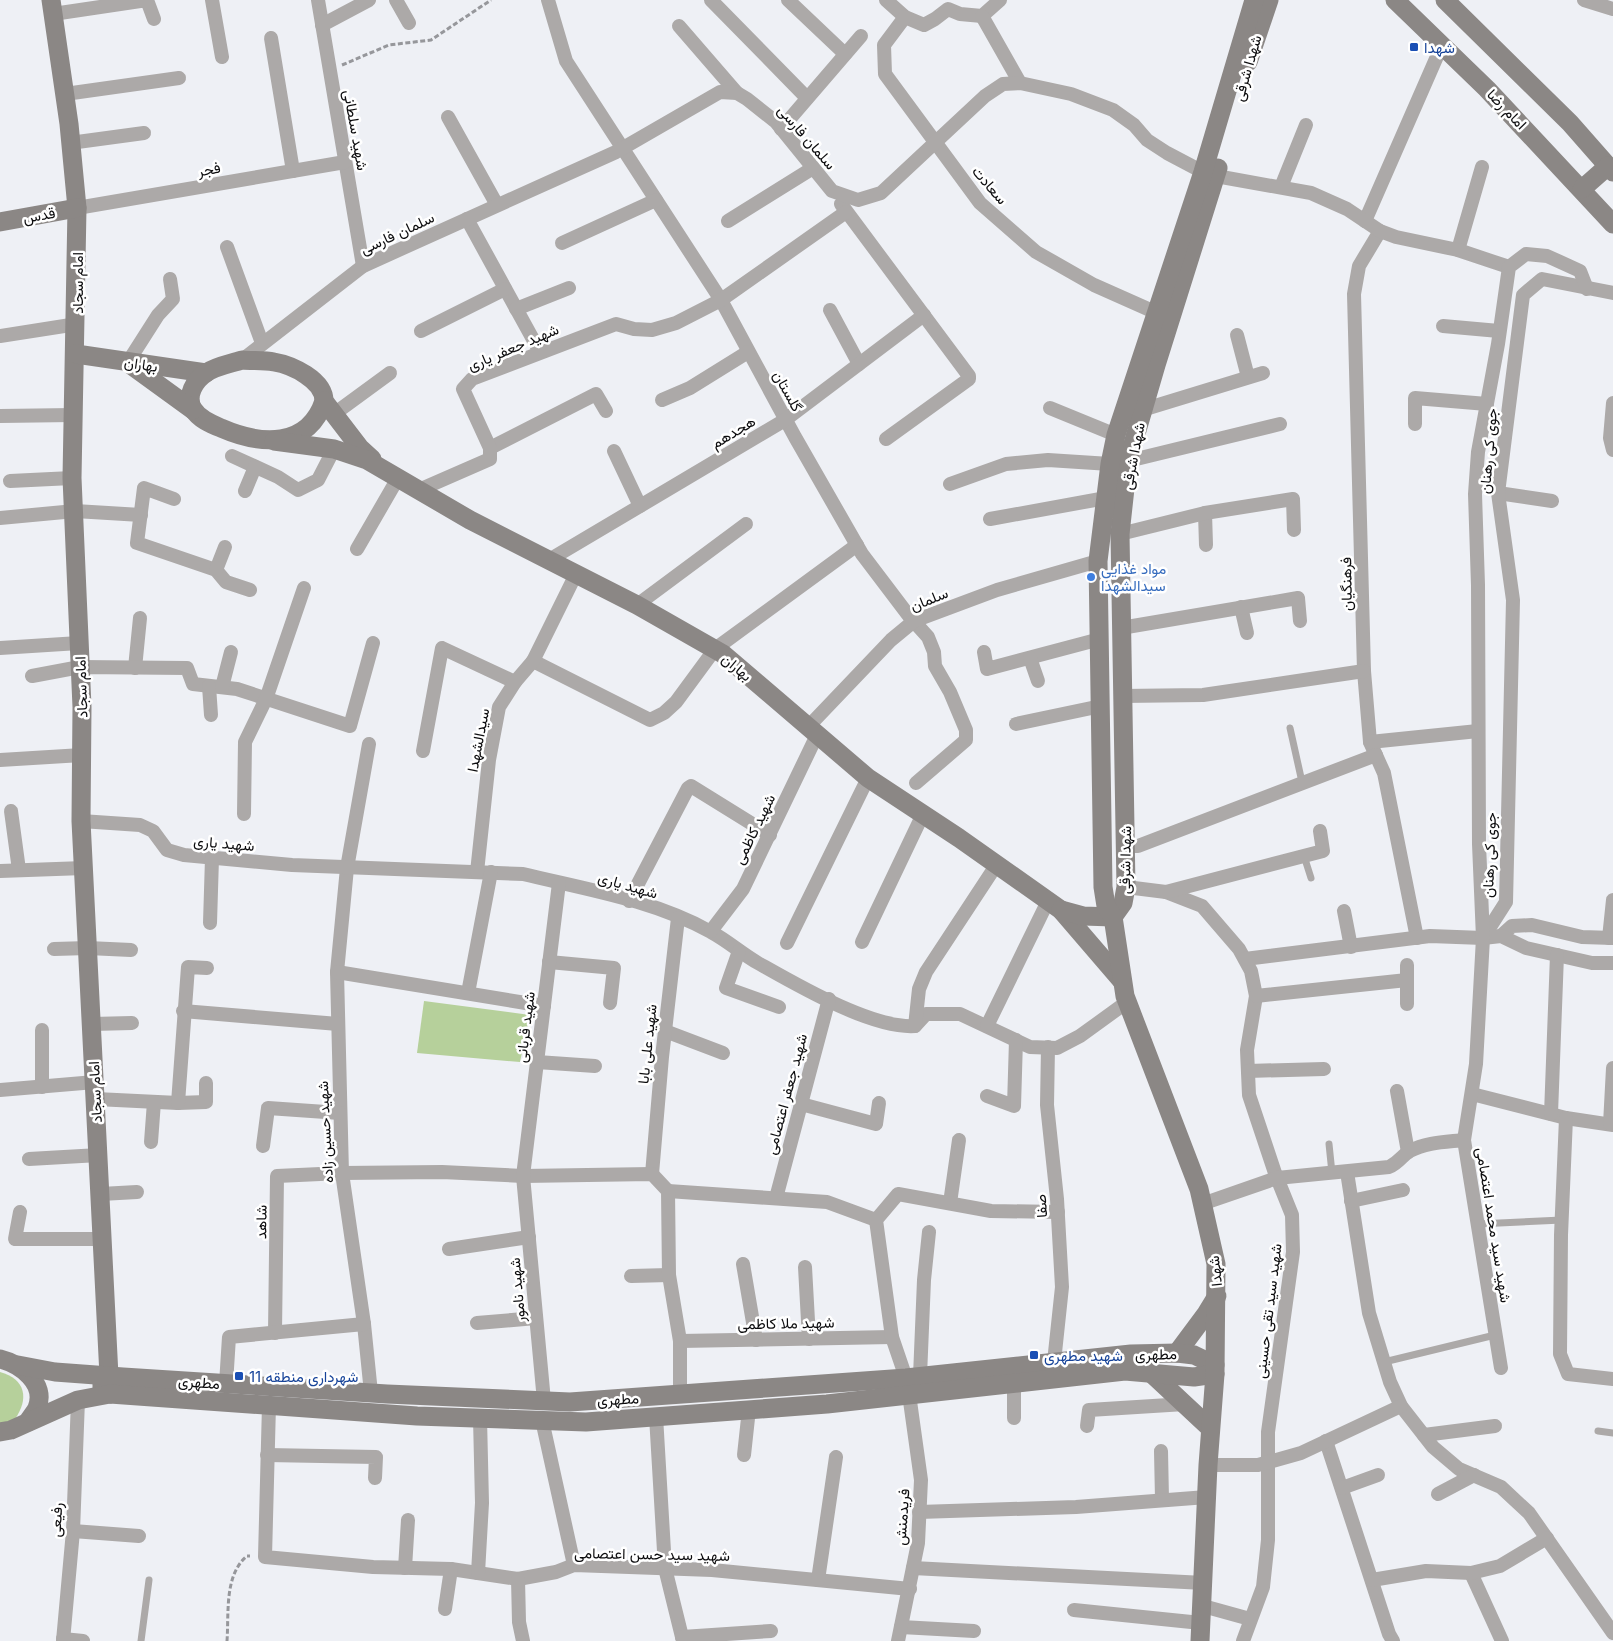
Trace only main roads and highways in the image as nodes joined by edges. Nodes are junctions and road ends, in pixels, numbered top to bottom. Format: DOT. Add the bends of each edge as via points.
graph roads {
  1 [pos="1254,0"];
  2 [pos="1269,0"];
  3 [pos="1395,0"];
  4 [pos="1445,0"];
  5 [pos="52,7"];
  6 [pos="1248,38"];
  7 [pos="1610,169"];
  8 [pos="1209,174"];
  9 [pos="1582,190"];
  10 [pos="77,208"];
  11 [pos="0,222"];
  12 [pos="1613,224"];
  13 [pos="76,354"];
  14 [pos="128,362"];
  15 [pos="206,373"];
  16 [pos="329,407"];
  17 [pos="193,410"];
  18 [pos="274,441"];
  19 [pos="391,474"];
  20 [pos="1054,905"];
  21 [pos="1112,917"];
  22 [pos="1122,980"];
  23 [pos="1218,1295"];
  24 [pos="1177,1353"];
  25 [pos="9,1362"];
  26 [pos="1215,1369"];
  27 [pos="1150,1372"];
  28 [pos="911,1383"];
  29 [pos="110,1385"];
  30 [pos="28,1422"];
  31 [pos="1210,1428"];
  32 [pos="0,1432"];
  33 [pos="1201,1624"];
  1 -- 6 [label="main road, شهدا شرقی"];
  2 -- 6 [label="main road, شهدا شرقی"];
  3 -- 9 [label="main road, امام رضا" via="1487,89"];
  4 -- 7 [label="main road" via="1570,123"];
  5 -- 10 [label="main road, امام سجاد"];
  6 -- 8 [label="main road, شهدا شرقی"];
  7 -- 9 [label="main road"];
  8 -- 21 [label="main road, شهدا شرقی" via="1128,461 1120,534 1126,887 1123,903"];
  8 -- 21 [label="main road, شهدا شرقی" via="1157,313 1116,435 1110,464 1098,561 1103,887 1106,906"];
  9 -- 12 [label="main road, امام رضا"];
  10 -- 11 [label="main road, قدس"];
  10 -- 13 [label="main road, امام سجاد"];
  13 -- 14 [label="main road, بهاران"];
  13 -- 29 [label="main road, امام سجاد" via="72,478 80,667 81,821"];
  14 -- 15 [label="main road, بهاران"];
  14 -- 17 [label="main road, بهاران"];
  15 -- 16 [label="main road, بهاران" via="242,360 275,362 309,377 320,387"];
  15 -- 17 [label="main road" via="193,386 190,401"];
  16 -- 18 [label="main road" via="321,410 312,423 292,437"];
  16 -- 19 [label="main road, بهاران" via="360,448"];
  17 -- 18 [label="main road, بهاران" via="206,421 237,435"];
  18 -- 19 [label="main road, بهاران" via="334,449 367,460"];
  19 -- 20 [label="main road, بهاران" via="470,520 715,649 868,778"];
  20 -- 21 [label="main road" via="1083,916"];
  20 -- 22 [label="main road"];
  21 -- 22 [label="main road, شهدا"];
  22 -- 23 [label="main road, شهدا" via="1127,1002 1199,1189 1216,1264"];
  23 -- 24 [label="main road"];
  23 -- 26 [label="main road, شهدا"];
  24 -- 26 [label="main road, مطهری" via="1194,1355"];
  24 -- 28 [label="main road, مطهری" via="1054,1362"];
  25 -- 29 [label="main road, مطهری"];
  25 -- 30 [label="main road" via="32,1377 37,1390 37,1406"];
  26 -- 27 [label="main road, مطهری" via="1194,1377"];
  26 -- 31 [label="main road, شهدا"];
  27 -- 28 [label="main road, مطهری" via="1125,1371 1014,1383"];
  27 -- 31 [label="main road"];
  28 -- 29 [label="main road, مطهری" via="570,1402 226,1384"];
  28 -- 29 [label="main road, مطهری" via="827,1404 586,1422 417,1416 269,1405"];
  29 -- 30 [label="main road, مطهری"];
  30 -- 32 [label="main road, مطهری"];
  31 -- 33 [label="main road, شهدا"];
}
